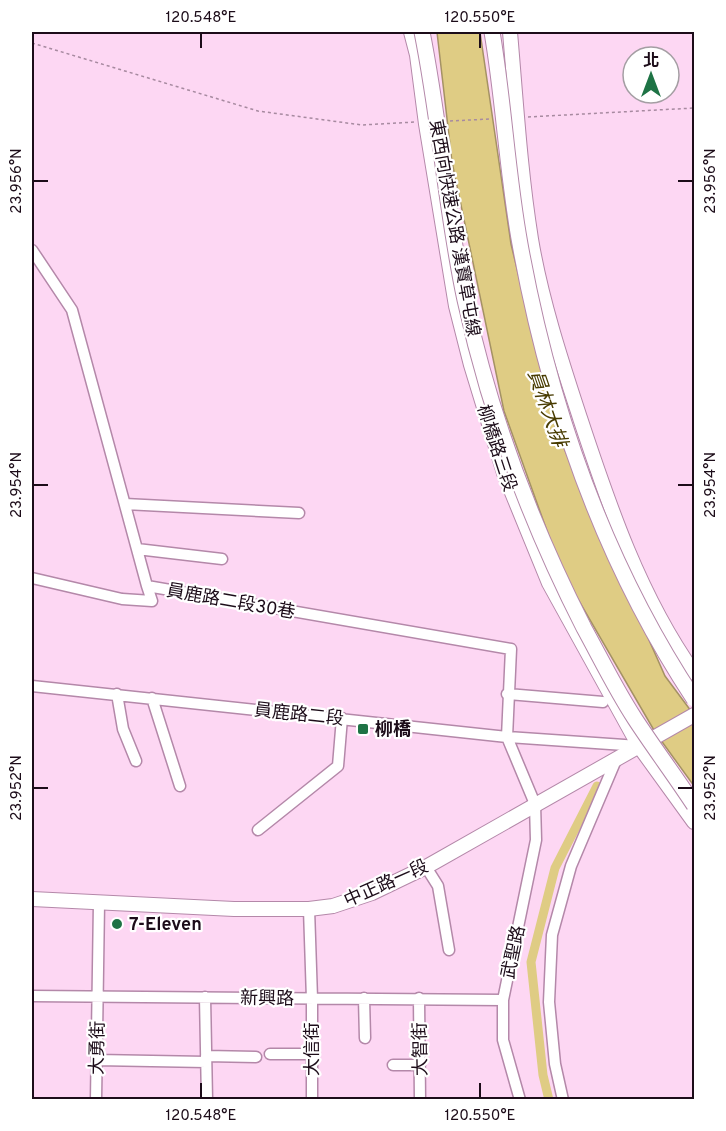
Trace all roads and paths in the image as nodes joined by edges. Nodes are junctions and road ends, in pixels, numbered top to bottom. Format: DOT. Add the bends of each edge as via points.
graph roads {
  1 [pos="411,32"];
  2 [pos="422,32"];
  3 [pos="492,32"];
  4 [pos="510,32"];
  5 [pos="32,43"];
  6 [pos="694,108"];
  7 [pos="517,118"];
  8 [pos="426,122"];
  9 [pos="32,250"];
  10 [pos="125,504"];
  11 [pos="299,513"];
  12 [pos="137,549"];
  13 [pos="222,559"];
  14 [pos="32,578"];
  15 [pos="147,586"];
  16 [pos="694,673"];
  17 [pos="32,686"];
  18 [pos="117,694"];
  19 [pos="507,694"];
  20 [pos="152,698"];
  21 [pos="694,699"];
  22 [pos="603,702"];
  23 [pos="694,715"];
  24 [pos="342,718"];
  25 [pos="507,737"];
  26 [pos="639,746"];
  27 [pos="616,760"];
  28 [pos="136,761"];
  29 [pos="180,786"];
  30 [pos="536,804"];
  31 [pos="694,805"];
  32 [pos="694,822"];
  33 [pos="258,830"];
  34 [pos="426,867"];
  35 [pos="32,899"];
  36 [pos="99,903"];
  37 [pos="309,909"];
  38 [pos="449,950"];
  39 [pos="32,996"];
  40 [pos="98,997"];
  41 [pos="206,997"];
  42 [pos="364,998"];
  43 [pos="419,998"];
  44 [pos="312,999"];
  45 [pos="503,1000"];
  46 [pos="365,1038"];
  47 [pos="270,1054"];
  48 [pos="311,1054"];
  49 [pos="256,1057"];
  50 [pos="206,1059"];
  51 [pos="97,1060"];
  52 [pos="393,1065"];
  53 [pos="420,1065"];
  54 [pos="96,1100"];
  55 [pos="207,1100"];
  56 [pos="312,1100"];
  57 [pos="420,1100"];
  58 [pos="520,1100"];
  59 [pos="563,1100"];
  1 -- 8 [label="main road, 柳橋路三段"];
  2 -- 31 [label="highway, 東西向快速公路 漢寶草屯線, bridge" via="465,300 480,366 513,467 557,575 610,677"];
  3 -- 21 [label="highway, bridge" via="519,242 546,362 594,509 615,558 665,654"];
  4 -- 7 [label="main road"];
  5 -- 8 [label="path" via="258,111 362,125"];
  6 -- 7 [label="path"];
  7 -- 8 [label="path"];
  7 -- 16 [label="main road" via="532,241 561,358 609,502 642,582"];
  8 -- 26 [label="main road, 柳橋路三段" via="456,306 504,473 549,583"];
  9 -- 10 [label="street, 員鹿路二段30巷" via="72,310"];
  10 -- 11 [label="street"];
  10 -- 12 [label="street, 員鹿路二段30巷"];
  12 -- 13 [label="street"];
  12 -- 15 [label="street, 員鹿路二段30巷"];
  14 -- 15 [label="street" via="122,599 152,601"];
  15 -- 19 [label="street, 員鹿路二段30巷" via="511,649"];
  17 -- 18 [label="street, 員鹿路二段"];
  18 -- 20 [label="street, 員鹿路二段"];
  18 -- 28 [label="street" via="123,729"];
  19 -- 22 [label="street"];
  19 -- 25 [label="street, 員鹿路二段30巷"];
  20 -- 24 [label="street, 員鹿路二段"];
  20 -- 29 [label="street"];
  23 -- 26 [label="main road, 中正路一段"];
  24 -- 25 [label="street, 員鹿路二段"];
  24 -- 33 [label="street" via="338,766"];
  25 -- 26 [label="street, 員鹿路二段"];
  25 -- 30 [label="street, 員鹿路二段30巷"];
  26 -- 27 [label="main road, 中正路一段"];
  26 -- 32 [label="main road, 柳橋路三段"];
  27 -- 30 [label="main road, 中正路一段"];
  27 -- 59 [label="street" via="571,866 552,935 549,1002"];
  30 -- 34 [label="main road, 中正路一段"];
  30 -- 45 [label="street, 武聖路" via="536,840"];
  34 -- 37 [label="main road, 中正路一段" via="372,893"];
  34 -- 38 [label="street" via="438,886"];
  35 -- 36 [label="main road, 中正路一段"];
  36 -- 37 [label="main road, 中正路一段"];
  36 -- 40 [label="street, 大勇街"];
  37 -- 44 [label="street, 大信街"];
  39 -- 40 [label="street, 新興路"];
  40 -- 41 [label="street, 新興路"];
  40 -- 51 [label="street, 大勇街"];
  41 -- 44 [label="street, 新興路"];
  41 -- 50 [label="street"];
  42 -- 43 [label="street, 新興路"];
  42 -- 44 [label="street, 新興路"];
  42 -- 46 [label="street"];
  43 -- 45 [label="street, 新興路"];
  43 -- 53 [label="street, 大智街"];
  44 -- 48 [label="street, 大信街"];
  45 -- 58 [label="street, 武聖路" via="503,1040"];
  47 -- 48 [label="street"];
  48 -- 56 [label="street, 大信街"];
  49 -- 50 [label="street"];
  50 -- 51 [label="street"];
  50 -- 55 [label="street"];
  51 -- 54 [label="street, 大勇街"];
  52 -- 53 [label="street"];
  53 -- 57 [label="street, 大智街"];
}
